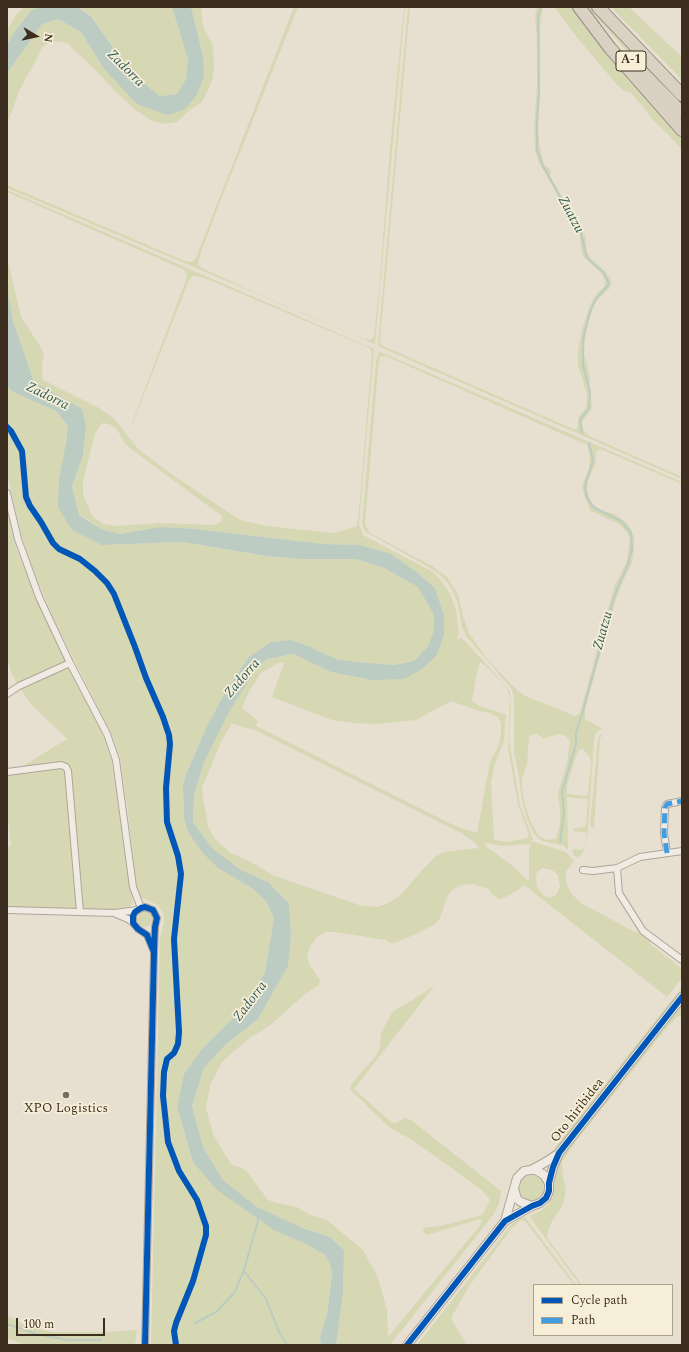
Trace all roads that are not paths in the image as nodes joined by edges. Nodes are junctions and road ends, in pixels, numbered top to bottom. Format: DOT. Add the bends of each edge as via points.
graph roads {
  1 [pos="580,7"];
  2 [pos="598,7"];
  3 [pos="614,25"];
  4 [pos="682,85"];
  5 [pos="682,95"];
  6 [pos="682,113"];
  7 [pos="682,130"];
  8 [pos="7,493"];
  9 [pos="70,662"];
  10 [pos="7,694"];
  11 [pos="7,772"];
  12 [pos="682,801"];
  13 [pos="682,851"];
  14 [pos="667,852"];
  15 [pos="617,868"];
  16 [pos="582,870"];
  17 [pos="139,909"];
  18 [pos="7,910"];
  19 [pos="80,912"];
  20 [pos="114,913"];
  21 [pos="133,923"];
  22 [pos="155,927"];
  23 [pos="141,931"];
  24 [pos="154,952"];
  25 [pos="682,960"];
  26 [pos="682,997"];
  27 [pos="559,1153"];
  28 [pos="532,1170"];
  29 [pos="549,1183"];
  30 [pos="514,1188"];
  31 [pos="532,1206"];
  32 [pos="505,1221"];
  33 [pos="145,1345"];
  34 [pos="407,1345"];
  1 -- 6 [label="highway, A-1"];
  1 -- 7 [label="highway" via="610,48"];
  2 -- 3 [label="highway, A-1"];
  3 -- 4 [label="highway"];
  3 -- 5 [label="highway, A-1"];
  8 -- 9 [label="street" via="18,539 39,597"];
  9 -- 10 [label="street"];
  9 -- 17 [label="street" via="107,734 116,760 133,887"];
  11 -- 19 [label="street" via="61,764 66,767"];
  12 -- 14 [label="street" via="667,804 665,808 664,833"];
  13 -- 14 [label="street"];
  14 -- 15 [label="street" via="640,857"];
  15 -- 16 [label="street" via="593,872"];
  15 -- 25 [label="street" via="620,893 643,930"];
  17 -- 20 [label="street"];
  17 -- 21 [label="street" via="133,916"];
  17 -- 22 [label="street" via="145,907 153,910 157,918"];
  18 -- 19 [label="street"];
  19 -- 20 [label="street"];
  20 -- 21 [label="street"];
  21 -- 23 [label="street"];
  22 -- 23 [label="street"];
  22 -- 24 [label="street"];
  23 -- 24 [label="street" via="146,935"];
  24 -- 33 [label="street"];
  26 -- 27 [label="street, Oto hiribidea"];
  27 -- 28 [label="street, Oto hiribidea"];
  27 -- 29 [label="street, Oto hiribidea"];
  28 -- 29 [label="street" via="544,1175"];
  28 -- 30 [label="street, Oto hiribidea" via="520,1174"];
  29 -- 31 [label="street, Oto hiribidea" via="546,1198 540,1204"];
  30 -- 31 [label="street" via="517,1199"];
  30 -- 32 [label="street, Oto hiribidea"];
  31 -- 32 [label="street, Oto hiribidea"];
  32 -- 34 [label="street, Oto hiribidea"];
}
